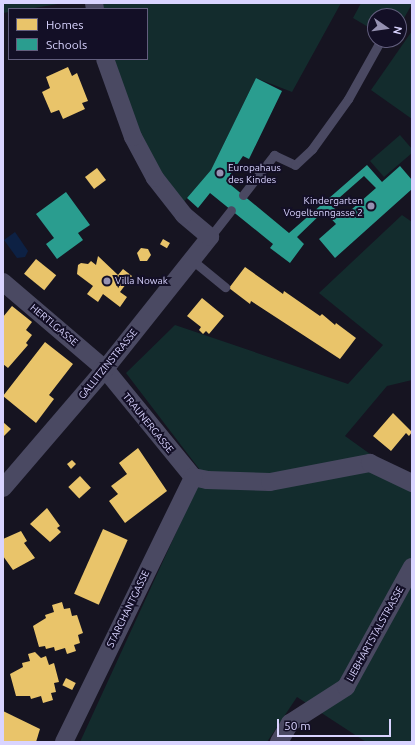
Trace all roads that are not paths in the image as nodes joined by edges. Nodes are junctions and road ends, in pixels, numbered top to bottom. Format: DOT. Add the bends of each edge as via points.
graph roads {
  1 [pos="376,48"];
  2 [pos="105,60"];
  3 [pos="243,195"];
  4 [pos="231,210"];
  5 [pos="210,237"];
  6 [pos="192,260"];
  7 [pos="3,282"];
  8 [pos="225,287"];
  9 [pos="105,369"];
  10 [pos="193,476"];
  11 [pos="412,483"];
  12 [pos="3,488"];
  13 [pos="412,567"];
  14 [pos="64,742"];
  15 [pos="279,742"];
  1 -- 3 [label="lane" via="348,99 312,150 295,165 274,155"];
  2 -- 5 [label="street" via="133,137 155,178 184,215"];
  4 -- 5 [label="lane"];
  5 -- 6 [label="street, GALLITZINSTRASSE"];
  6 -- 8 [label="lane"];
  6 -- 9 [label="street, GALLITZINSTRASSE"];
  7 -- 9 [label="street, HERTLGASSE"];
  9 -- 10 [label="street, TRAUNERGASSE"];
  9 -- 12 [label="street, GALLITZINSTRASSE"];
  10 -- 11 [label="street" via="208,480 270,482 370,463"];
  10 -- 14 [label="street, STARCHANTGASSE"];
  13 -- 15 [label="street, LIEBHARTSTALSTRASSE" via="346,687 290,723"];
}
